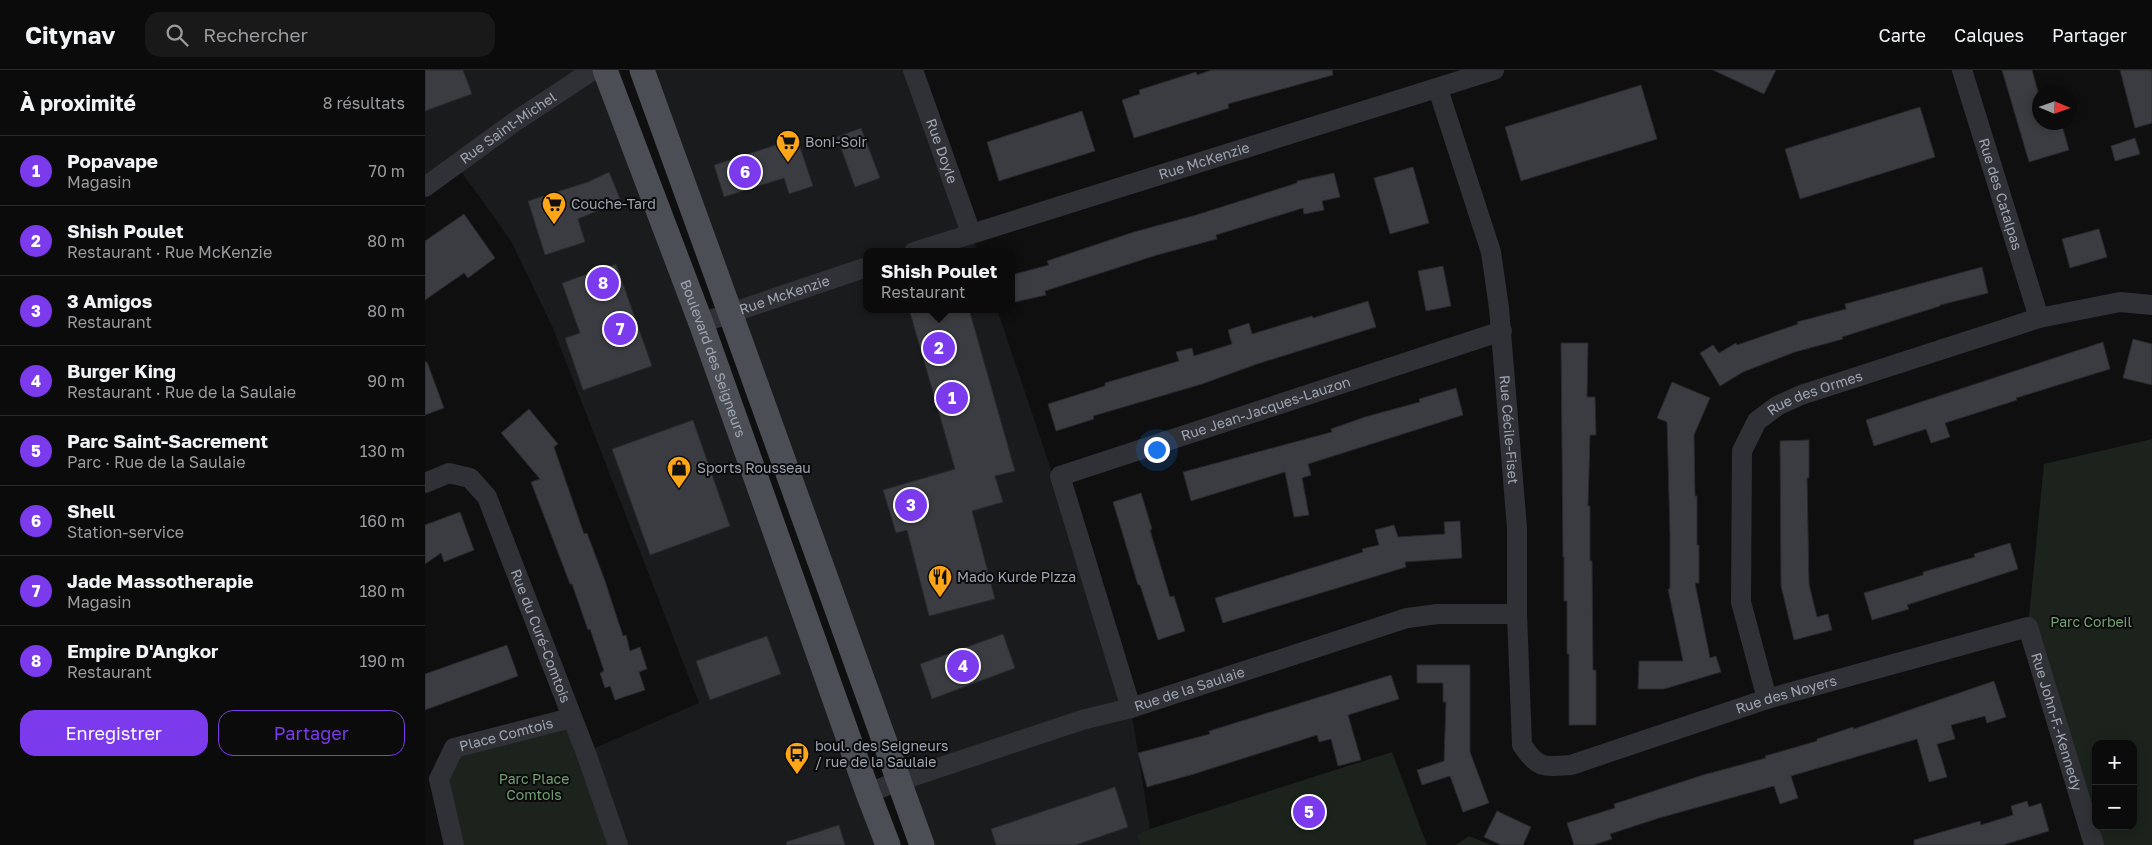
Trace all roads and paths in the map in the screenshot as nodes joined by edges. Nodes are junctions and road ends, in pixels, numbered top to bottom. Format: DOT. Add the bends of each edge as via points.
graph roads {
  1 [pos="593,70"];
  2 [pos="605,70"];
  3 [pos="642,70"];
  4 [pos="913,70"];
  5 [pos="1494,70"];
  6 [pos="1962,70"];
  7 [pos="1437,89"];
  8 [pos="425,187"];
  9 [pos="971,233"];
  10 [pos="926,248"];
  11 [pos="863,268"];
  12 [pos="2152,304"];
  13 [pos="730,312"];
  14 [pos="2039,318"];
  15 [pos="701,323"];
  16 [pos="1502,331"];
  17 [pos="425,483"];
  18 [pos="1517,614"];
  19 [pos="2028,627"];
  20 [pos="1767,699"];
  21 [pos="1131,708"];
  22 [pos="571,718"];
  23 [pos="1547,767"];
  24 [pos="899,781"];
  25 [pos="868,793"];
  26 [pos="454,845"];
  27 [pos="618,845"];
  28 [pos="888,845"];
  29 [pos="922,845"];
  30 [pos="2094,845"];
  1 -- 8 [label="street, Rue Saint-Michel"];
  2 -- 15 [label="main road, Boulevard des Seigneurs"];
  3 -- 13 [label="main road"];
  4 -- 9 [label="street, Rue Doyle"];
  5 -- 7 [label="street, Rue McKenzie"];
  6 -- 14 [label="street, Rue des Catalpas"];
  7 -- 9 [label="street, Rue McKenzie"];
  7 -- 16 [label="street, Rue Cécile-Fiset" via="1491,252"];
  9 -- 10 [label="street, Rue McKenzie"];
  11 -- 13 [label="street, Rue McKenzie"];
  12 -- 14 [label="street, Rue des Ormes" via="2120,302"];
  13 -- 15 [label="street, Rue McKenzie"];
  13 -- 24 [label="main road"];
  14 -- 20 [label="street, Rue des Ormes" via="1801,395 1777,406 1757,421 1742,451 1741,602"];
  15 -- 25 [label="main road, Boulevard des Seigneurs"];
  16 -- 18 [label="street, Rue Cécile-Fiset" via="1517,528"];
  16 -- 21 [label="street, Rue Jean-Jacques-Lauzon" via="1060,476"];
  17 -- 22 [label="street, Rue du Curé-Comtois" via="449,473 470,478 487,497"];
  18 -- 21 [label="street, Rue de la Saulaie" via="1438,614 1407,618"];
  18 -- 23 [label="street, Rue Cécile-Fiset" via="1522,745 1533,761"];
  19 -- 20 [label="street, Rue des Noyers"];
  19 -- 30 [label="street, Rue John-F.-Kennedy"];
  20 -- 23 [label="street, Rue des Noyers" via="1571,766"];
  21 -- 24 [label="street, Rue de la Saulaie" via="1082,720"];
  22 -- 26 [label="street, Place Comtois" via="454,748 439,779"];
  22 -- 27 [label="street, Rue du Curé-Comtois"];
  24 -- 25 [label="street, Rue de la Saulaie"];
  24 -- 29 [label="main road"];
  25 -- 28 [label="main road, Boulevard des Seigneurs"];
}
